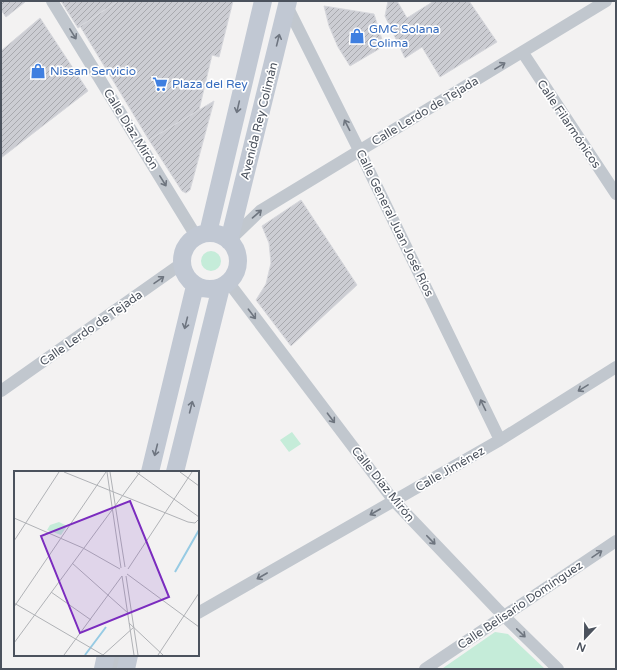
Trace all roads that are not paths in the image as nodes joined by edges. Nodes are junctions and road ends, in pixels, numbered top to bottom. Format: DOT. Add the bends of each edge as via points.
graph roads {
  1 [pos="52,1"];
  2 [pos="262,1"];
  3 [pos="606,1"];
  4 [pos="287,3"];
  5 [pos="522,53"];
  6 [pos="359,150"];
  7 [pos="616,194"];
  8 [pos="202,234"];
  9 [pos="229,241"];
  10 [pos="182,264"];
  11 [pos="225,285"];
  12 [pos="195,286"];
  13 [pos="616,367"];
  14 [pos="1,391"];
  15 [pos="500,440"];
  16 [pos="150,471"];
  17 [pos="175,471"];
  18 [pos="394,501"];
  19 [pos="616,541"];
  20 [pos="199,612"];
  21 [pos="504,616"];
  22 [pos="106,656"];
  23 [pos="124,656"];
  24 [pos="129,656"];
  25 [pos="104,669"];
  26 [pos="126,669"];
  27 [pos="425,669"];
  28 [pos="558,669"];
  1 -- 8 [label="street, Calle Díaz Mirón, one-way"];
  2 -- 8 [label="main road, Avenida Rey Colimán, one-way"];
  3 -- 5 [label="street, Calle Lerdo de Tejada"];
  6 -- 4 [label="street, Calle General Juan José Ríos, one-way"];
  9 -- 4 [label="main road, Avenida Rey Colimán, one-way"];
  6 -- 5 [label="street, Calle Lerdo de Tejada, one-way"];
  5 -- 7 [label="street, Calle Filarmónicos"];
  9 -- 6 [label="street, Calle Lerdo de Tejada, one-way" via="260,211"];
  15 -- 6 [label="street, Calle General Juan José Ríos, one-way"];
  8 -- 9 [label="main road" via="219,235"];
  8 -- 10 [label="main road" via="184,248"];
  9 -- 11 [label="main road" via="236,252 238,264 235,273"];
  10 -- 12 [label="main road" via="186,276"];
  14 -- 10 [label="street, Calle Lerdo de Tejada, one-way"];
  11 -- 12 [label="main road" via="204,289"];
  17 -- 11 [label="main road, one-way"];
  11 -- 18 [label="street, Calle Díaz Mirón, one-way"];
  12 -- 16 [label="main road, one-way"];
  13 -- 15 [label="street, Calle Jiménez, one-way"];
  15 -- 18 [label="street, Calle Jiménez"];
  18 -- 20 [label="street, Calle Jiménez, one-way"];
  18 -- 21 [label="street, Calle Díaz Mirón, one-way"];
  21 -- 19 [label="street, Calle Belisario Domínguez, one-way"];
  21 -- 27 [label="street, Calle Belisario Domínguez"];
  21 -- 28 [label="street, Calle Díaz Mirón, one-way"];
  22 -- 25 [label="main road"];
  23 -- 25 [label="street"];
  24 -- 26 [label="main road"];
}
